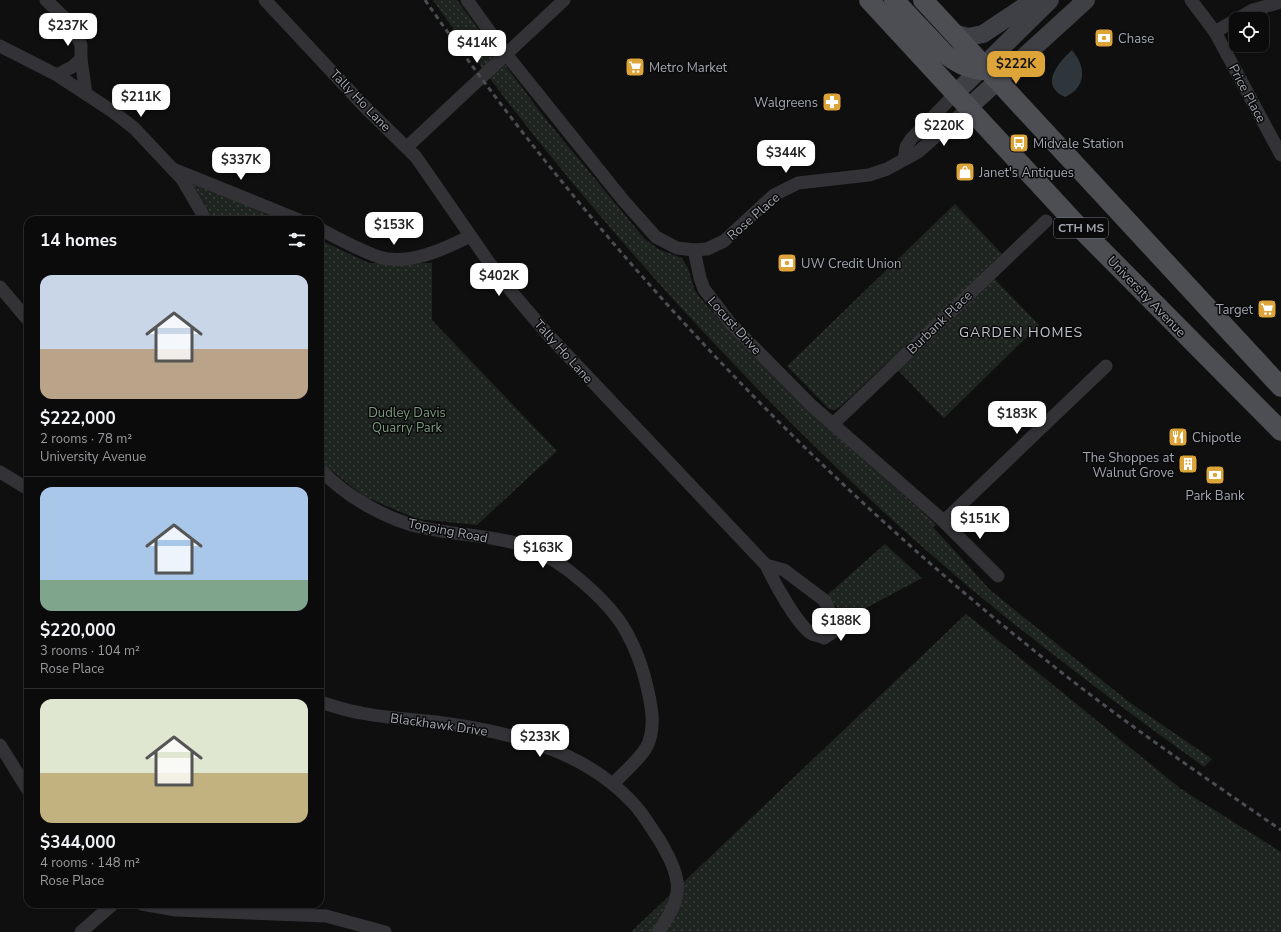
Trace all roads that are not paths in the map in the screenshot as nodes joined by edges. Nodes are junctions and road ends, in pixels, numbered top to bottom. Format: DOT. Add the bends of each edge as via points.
graph roads {
  1 [pos="46,0"];
  2 [pos="265,0"];
  3 [pos="467,0"];
  4 [pos="564,0"];
  5 [pos="869,0"];
  6 [pos="894,0"];
  7 [pos="922,0"];
  8 [pos="1034,0"];
  9 [pos="1050,0"];
  10 [pos="1086,0"];
  11 [pos="1191,0"];
  12 [pos="1281,2"];
  13 [pos="1215,32"];
  14 [pos="953,33"];
  15 [pos="0,46"];
  16 [pos="506,54"];
  17 [pos="81,59"];
  18 [pos="1014,67"];
  19 [pos="987,73"];
  20 [pos="57,75"];
  21 [pos="86,94"];
  22 [pos="954,94"];
  23 [pos="968,108"];
  24 [pos="407,147"];
  25 [pos="1281,155"];
  26 [pos="904,159"];
  27 [pos="173,168"];
  28 [pos="204,216"];
  29 [pos="289,216"];
  30 [pos="1046,221"];
  31 [pos="324,231"];
  32 [pos="470,236"];
  33 [pos="694,250"];
  34 [pos="0,287"];
  35 [pos="24,315"];
  36 [pos="1106,366"];
  37 [pos="1281,387"];
  38 [pos="833,424"];
  39 [pos="1281,431"];
  40 [pos="0,472"];
  41 [pos="324,472"];
  42 [pos="24,487"];
  43 [pos="944,521"];
  44 [pos="766,565"];
  45 [pos="998,576"];
  46 [pos="324,703"];
  47 [pos="0,745"];
  48 [pos="24,784"];
  49 [pos="613,784"];
  50 [pos="108,908"];
  51 [pos="165,908"];
  52 [pos="81,932"];
  53 [pos="384,932"];
  54 [pos="658,932"];
  1 -- 17 [label="street" via="72,25 81,45"];
  2 -- 24 [label="street, Tally Ho Lane" via="364,106"];
  3 -- 16 [label="street"];
  4 -- 16 [label="street"];
  5 -- 22 [label="main road, University Avenue / CTH MS"];
  6 -- 19 [label="main road" via="945,54 962,66"];
  7 -- 14 [label="main road, CTH MS"];
  8 -- 14 [label="main road" via="983,34 968,37"];
  9 -- 19 [label="main road"];
  10 -- 18 [label="main road"];
  11 -- 13 [label="street, Price Place"];
  12 -- 13 [label="street" via="1253,10"];
  13 -- 25 [label="street, Price Place"];
  14 -- 19 [label="main road, CTH MS"];
  15 -- 20 [label="street"];
  16 -- 24 [label="street"];
  16 -- 33 [label="street" via="656,237 674,247"];
  17 -- 20 [label="street"];
  17 -- 21 [label="street"];
  18 -- 19 [label="main road"];
  19 -- 22 [label="main road"];
  19 -- 23 [label="main road"];
  19 -- 37 [label="main road, CTH MS"];
  20 -- 21 [label="street"];
  21 -- 27 [label="street" via="134,128"];
  22 -- 23 [label="main road, University Avenue / CTH MS"];
  22 -- 26 [label="street" via="911,139"];
  23 -- 26 [label="street, Rose Place" via="922,148"];
  23 -- 39 [label="main road, University Avenue / CTH MS" via="1132,281"];
  24 -- 32 [label="street, Tally Ho Lane"];
  26 -- 33 [label="street, Rose Place" via="879,173 798,183 774,195 724,241"];
  27 -- 28 [label="street"];
  27 -- 29 [label="street"];
  30 -- 38 [label="street, Burbank Place"];
  31 -- 32 [label="street" via="381,258 406,259 436,252"];
  32 -- 44 [label="street, Tally Ho Lane" via="515,296 551,338"];
  33 -- 38 [label="street, Locust Drive" via="704,289 713,302 765,359"];
  34 -- 35 [label="street"];
  36 -- 43 [label="street"];
  38 -- 43 [label="street, Locust Drive"];
  40 -- 42 [label="street"];
  41 -- 49 [label="street, Topping Road" via="356,498 393,518 425,528 520,544 553,560 586,585 607,607 627,632 640,664 650,698 652,730 645,750"];
  43 -- 45 [label="street, Locust Drive"];
  44 -- 44 [label="street, Tally Ho Lane" via="801,622 812,633 824,638 833,632 832,616 824,600 784,570"];
  46 -- 49 [label="street, Blackhawk Drive" via="360,713 513,735 551,748 592,769"];
  47 -- 48 [label="street"];
  49 -- 54 [label="street, Blackhawk Drive" via="632,802 648,823 679,881 677,900"];
  50 -- 52 [label="street"];
  51 -- 53 [label="street" via="326,916"];
}
